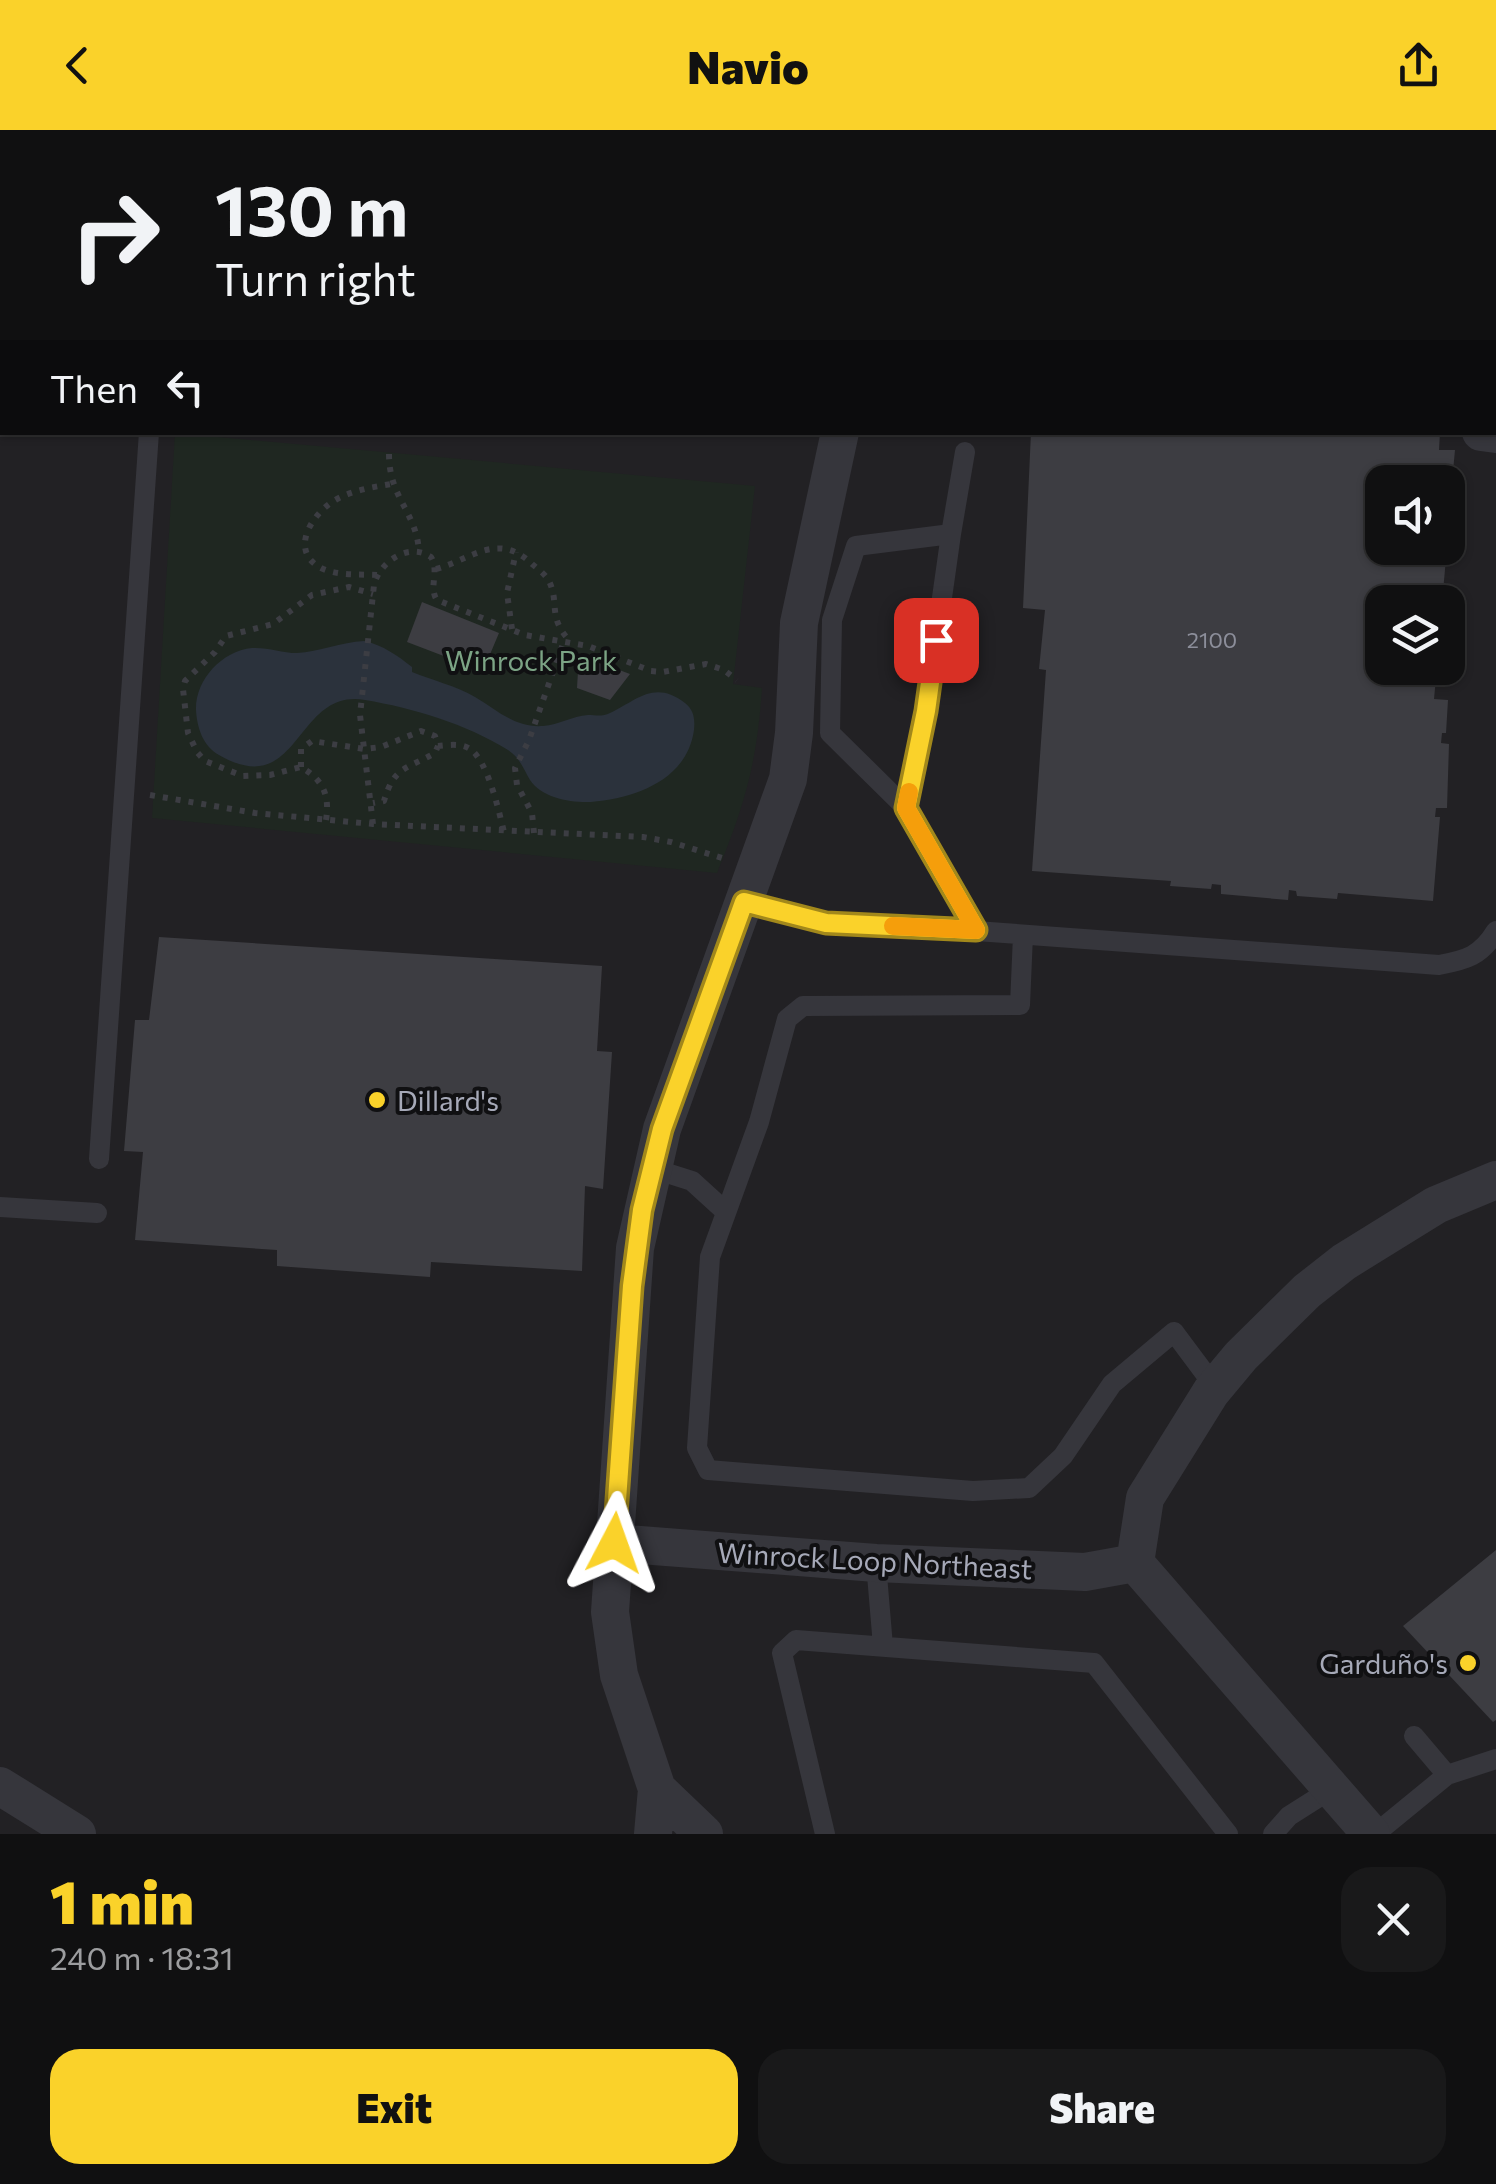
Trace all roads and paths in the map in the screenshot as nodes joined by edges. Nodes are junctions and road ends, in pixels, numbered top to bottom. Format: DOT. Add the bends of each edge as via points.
graph roads {
  1 [pos="149,435"];
  2 [pos="839,435"];
  3 [pos="965,452"];
  4 [pos="390,454"];
  5 [pos="392,484"];
  6 [pos="951,534"];
  7 [pos="419,551"];
  8 [pos="516,552"];
  9 [pos="436,569"];
  10 [pos="377,576"];
  11 [pos="373,594"];
  12 [pos="513,630"];
  13 [pos="567,642"];
  14 [pos="738,680"];
  15 [pos="438,746"];
  16 [pos="364,749"];
  17 [pos="301,767"];
  18 [pos="149,795"];
  19 [pos="373,802"];
  20 [pos="906,808"];
  21 [pos="326,820"];
  22 [pos="374,824"];
  23 [pos="504,832"];
  24 [pos="534,833"];
  25 [pos="728,860"];
  26 [pos="744,902"];
  27 [pos="976,930"];
  28 [pos="1496,931"];
  29 [pos="1022,935"];
  30 [pos="99,1159"];
  31 [pos="651,1168"];
  32 [pos="1496,1180"];
  33 [pos="0,1208"];
  34 [pos="726,1212"];
  35 [pos="96,1213"];
  36 [pos="1214,1388"];
  37 [pos="614,1543"];
  38 [pos="876,1563"];
  39 [pos="1135,1563"];
  40 [pos="884,1646"];
  41 [pos="1414,1736"];
  42 [pos="1496,1759"];
  43 [pos="1448,1775"];
  44 [pos="0,1786"];
  45 [pos="657,1788"];
  46 [pos="1330,1790"];
  47 [pos="77,1834"];
  48 [pos="653,1834"];
  49 [pos="704,1834"];
  50 [pos="824,1834"];
  51 [pos="1228,1834"];
  52 [pos="1273,1834"];
  53 [pos="1373,1834"];
  1 -- 30 [label="lane"];
  2 -- 26 [label="street" via="798,623 788,778"];
  3 -- 6 [label="lane"];
  4 -- 5 [label="path"];
  5 -- 7 [label="path"];
  5 -- 10 [label="path" via="328,504 305,539 320,568"];
  6 -- 20 [label="lane"];
  6 -- 20 [label="lane" via="856,546 832,620 830,733"];
  7 -- 9 [label="path"];
  7 -- 10 [label="path" via="404,553"];
  8 -- 9 [label="path" via="482,549"];
  8 -- 12 [label="path" via="507,593"];
  8 -- 13 [label="path" via="549,582 554,617"];
  9 -- 12 [label="path" via="436,600"];
  10 -- 11 [label="path"];
  11 -- 16 [label="path" via="360,715"];
  11 -- 17 [label="path" via="349,588 312,595 274,624 226,636 185,680 188,732 206,761 243,776"];
  12 -- 13 [label="path"];
  13 -- 14 [label="path" via="657,672 706,664"];
  13 -- 24 [label="path" via="514,774"];
  15 -- 16 [label="path" via="435,736 421,731"];
  15 -- 19 [label="path" via="401,770 384,801"];
  15 -- 23 [label="path" via="466,747 477,756"];
  16 -- 17 [label="path" via="312,741 301,749"];
  16 -- 19 [label="path"];
  17 -- 21 [label="path" via="326,791"];
  18 -- 21 [label="path"];
  19 -- 22 [label="path"];
  20 -- 27 [label="lane"];
  21 -- 22 [label="path"];
  22 -- 23 [label="path"];
  23 -- 24 [label="path"];
  24 -- 25 [label="path" via="643,837"];
  26 -- 27 [label="lane" via="826,923"];
  26 -- 31 [label="street"];
  27 -- 29 [label="lane"];
  28 -- 29 [label="lane" via="1464,962 1440,965"];
  29 -- 34 [label="lane" via="1020,1005 803,1006 787,1020"];
  31 -- 34 [label="lane" via="692,1181"];
  31 -- 37 [label="street" via="635,1248"];
  32 -- 36 [label="street" via="1436,1205 1344,1262 1273,1322"];
  33 -- 35 [label="lane"];
  34 -- 36 [label="lane" via="710,1257 697,1448 708,1470 973,1491 1028,1488 1063,1456 1112,1384 1174,1332"];
  36 -- 39 [label="street" via="1145,1498"];
  37 -- 38 [label="street, Winrock Loop Northeast"];
  37 -- 45 [label="street" via="613,1646"];
  38 -- 39 [label="street, Winrock Loop Northeast" via="1085,1572"];
  38 -- 40 [label="lane"];
  39 -- 46 [label="street"];
  40 -- 50 [label="lane" via="796,1640 782,1653"];
  40 -- 51 [label="lane" via="1094,1663"];
  41 -- 43 [label="lane"];
  42 -- 43 [label="lane"];
  43 -- 53 [label="lane"];
  44 -- 47 [label="street"];
  45 -- 48 [label="street"];
  45 -- 49 [label="street"];
  46 -- 52 [label="lane"];
  46 -- 53 [label="street"];
}
